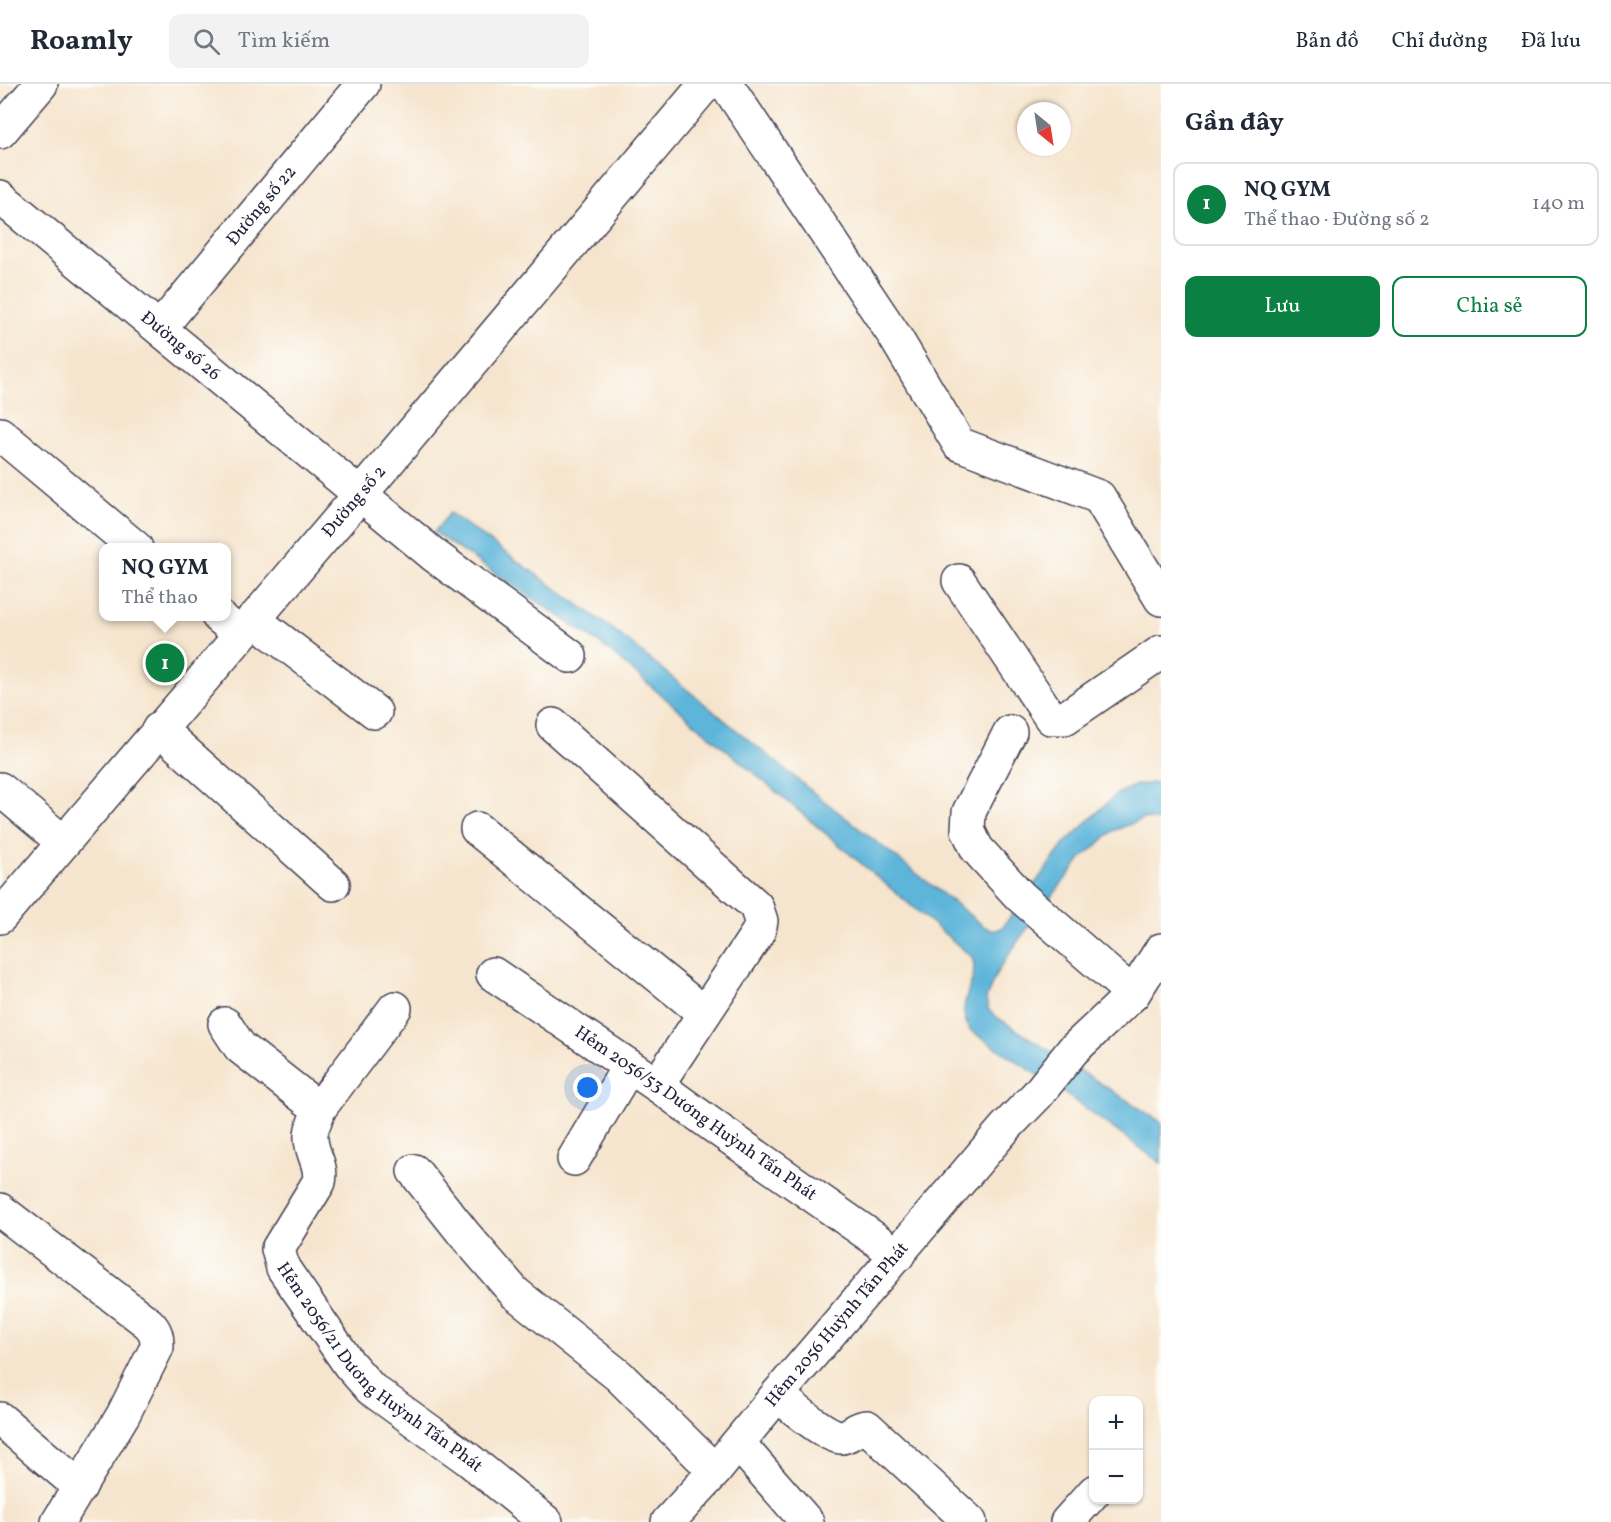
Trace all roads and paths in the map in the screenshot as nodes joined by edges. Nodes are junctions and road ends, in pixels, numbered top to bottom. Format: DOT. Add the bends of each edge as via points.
graph roads {
  1 [pos="41,84"];
  2 [pos="363,84"];
  3 [pos="706,84"];
  4 [pos="726,84"];
  5 [pos="0,132"];
  6 [pos="0,197"];
  7 [pos="160,328"];
  8 [pos="0,434"];
  9 [pos="360,495"];
  10 [pos="130,543"];
  11 [pos="959,581"];
  12 [pos="1161,598"];
  13 [pos="237,623"];
  14 [pos="1161,652"];
  15 [pos="570,656"];
  16 [pos="375,712"];
  17 [pos="553,725"];
  18 [pos="159,729"];
  19 [pos="1010,732"];
  20 [pos="0,789"];
  21 [pos="477,829"];
  22 [pos="63,842"];
  23 [pos="333,884"];
  24 [pos="0,917"];
  25 [pos="1161,950"];
  26 [pos="493,974"];
  27 [pos="1132,994"];
  28 [pos="394,1008"];
  29 [pos="704,1013"];
  30 [pos="225,1024"];
  31 [pos="629,1066"];
  32 [pos="657,1085"];
  33 [pos="319,1109"];
  34 [pos="574,1159"];
  35 [pos="414,1171"];
  36 [pos="0,1210"];
  37 [pos="898,1255"];
  38 [pos="777,1395"];
  39 [pos="0,1419"];
  40 [pos="738,1443"];
  41 [pos="715,1471"];
  42 [pos="80,1487"];
  43 [pos="1089,1498"];
  44 [pos="58,1522"];
  45 [pos="546,1522"];
  46 [pos="668,1522"];
  47 [pos="807,1522"];
  48 [pos="970,1522"];
  49 [pos="1067,1522"];
  1 -- 5 [label="street"];
  2 -- 7 [label="street, Đường số 22"];
  3 -- 9 [label="street, Đường số 2"];
  4 -- 12 [label="street" via="894,335 958,444 1099,496"];
  6 -- 7 [label="street, Đường số 26"];
  7 -- 9 [label="street, Đường số 26"];
  8 -- 10 [label="street"];
  9 -- 13 [label="street, Đường số 2"];
  9 -- 15 [label="street, Đường số 26"];
  11 -- 14 [label="street" via="1051,718 1065,718"];
  13 -- 16 [label="street" via="284,644"];
  13 -- 18 [label="street, Đường số 2"];
  17 -- 29 [label="street" via="756,906 759,931"];
  18 -- 22 [label="street, Đường số 2"];
  18 -- 23 [label="street"];
  19 -- 27 [label="street" via="969,812 968,830 977,849 1020,896"];
  20 -- 22 [label="street"];
  21 -- 29 [label="street"];
  22 -- 24 [label="street, Đường số 2"];
  25 -- 27 [label="street, Hẻm 2056 Huỳnh Tấn Phát"];
  26 -- 31 [label="street, Hẻm 2056/53 Dương Huỳnh Tấn Phát"];
  27 -- 37 [label="street, Hẻm 2056 Huỳnh Tấn Phát" via="1073,1050"];
  28 -- 33 [label="street, Hẻm 2056/21 Dương Huỳnh Tấn Phát"];
  29 -- 32 [label="street"];
  30 -- 33 [label="street" via="240,1047"];
  31 -- 32 [label="street, Hẻm 2056/53 Dương Huỳnh Tấn Phát"];
  31 -- 34 [label="street"];
  32 -- 37 [label="street, Hẻm 2056/53 Dương Huỳnh Tấn Phát"];
  33 -- 45 [label="street, Hẻm 2056/21 Dương Huỳnh Tấn Phát" via="310,1140 321,1173 319,1182 278,1249 283,1268 349,1364 371,1389"];
  35 -- 41 [label="street" via="515,1293 619,1376"];
  36 -- 42 [label="street" via="155,1329 157,1347"];
  37 -- 38 [label="street, Hẻm 2056 Huỳnh Tấn Phát"];
  38 -- 40 [label="street, Hẻm 2056 Huỳnh Tấn Phát"];
  38 -- 48 [label="street" via="832,1436 844,1437 867,1427"];
  39 -- 42 [label="street"];
  40 -- 41 [label="street, Hẻm 2056 Huỳnh Tấn Phát"];
  40 -- 47 [label="street"];
  41 -- 46 [label="street, Hẻm 2056 Huỳnh Tấn Phát"];
  42 -- 44 [label="street"];
  43 -- 49 [label="street"];
}
